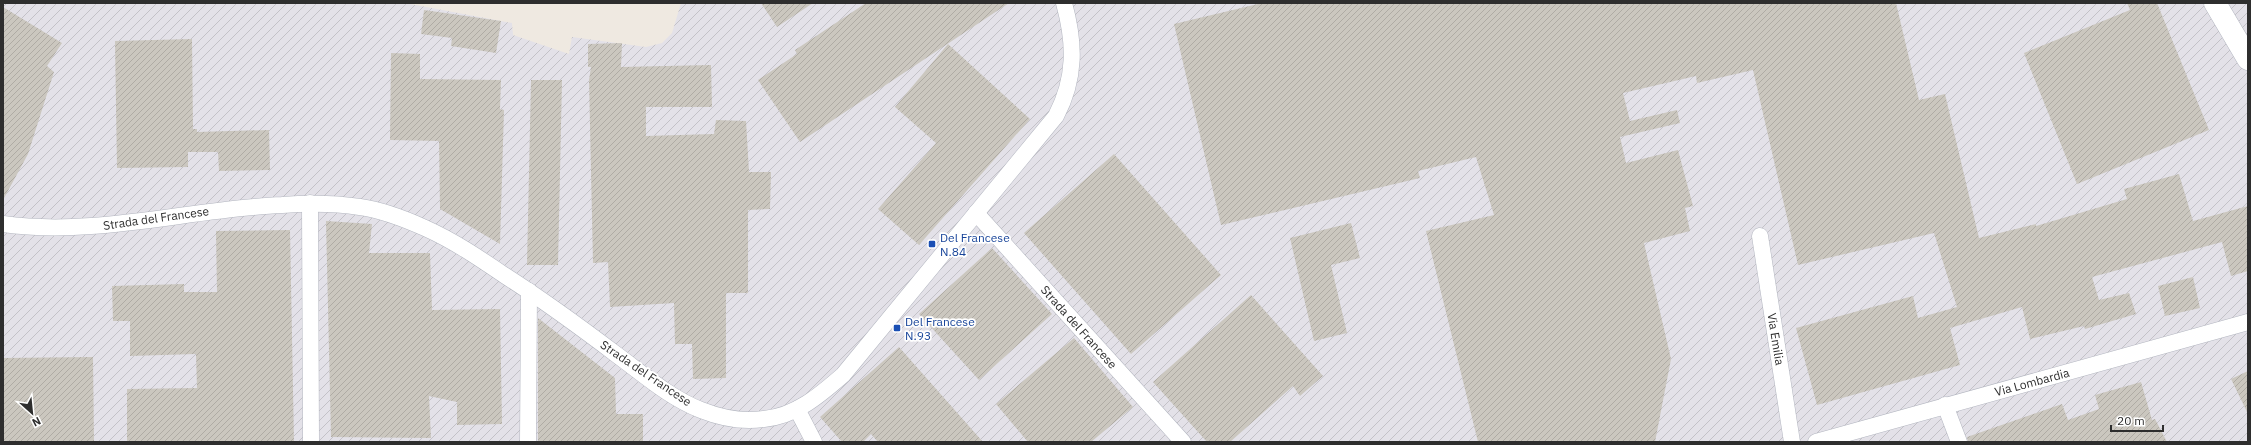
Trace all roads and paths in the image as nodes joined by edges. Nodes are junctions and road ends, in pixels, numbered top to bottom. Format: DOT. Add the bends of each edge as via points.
graph roads {
  1 [pos="1064,3"];
  2 [pos="2215,3"];
  3 [pos="2248,59"];
  4 [pos="310,203"];
  5 [pos="976,213"];
  6 [pos="3,224"];
  7 [pos="1760,236"];
  8 [pos="529,292"];
  9 [pos="2248,322"];
  10 [pos="1945,405"];
  11 [pos="798,409"];
  12 [pos="811,440"];
  13 [pos="311,442"];
  14 [pos="528,442"];
  15 [pos="1183,442"];
  16 [pos="1792,442"];
  17 [pos="1816,442"];
  18 [pos="1959,442"];
  1 -- 5 [label="street, Strada del Francese" via="1073,55 1072,72 1064,102 1056,116"];
  2 -- 3 [label="street"];
  4 -- 6 [label="street, Strada del Francese" via="226,209 92,226 57,228"];
  4 -- 8 [label="street, Strada del Francese" via="362,207 406,220 453,242"];
  4 -- 13 [label="street"];
  5 -- 11 [label="street, Strada del Francese" via="842,375"];
  5 -- 15 [label="street, Strada del Francese"];
  7 -- 16 [label="street, Via Emilia"];
  8 -- 11 [label="street, Strada del Francese" via="655,382 700,410 747,420 782,416"];
  8 -- 14 [label="street"];
  9 -- 10 [label="street, Via Lombardia"];
  10 -- 17 [label="street, Via Lombardia"];
  10 -- 18 [label="street"];
  11 -- 12 [label="street"];
}
